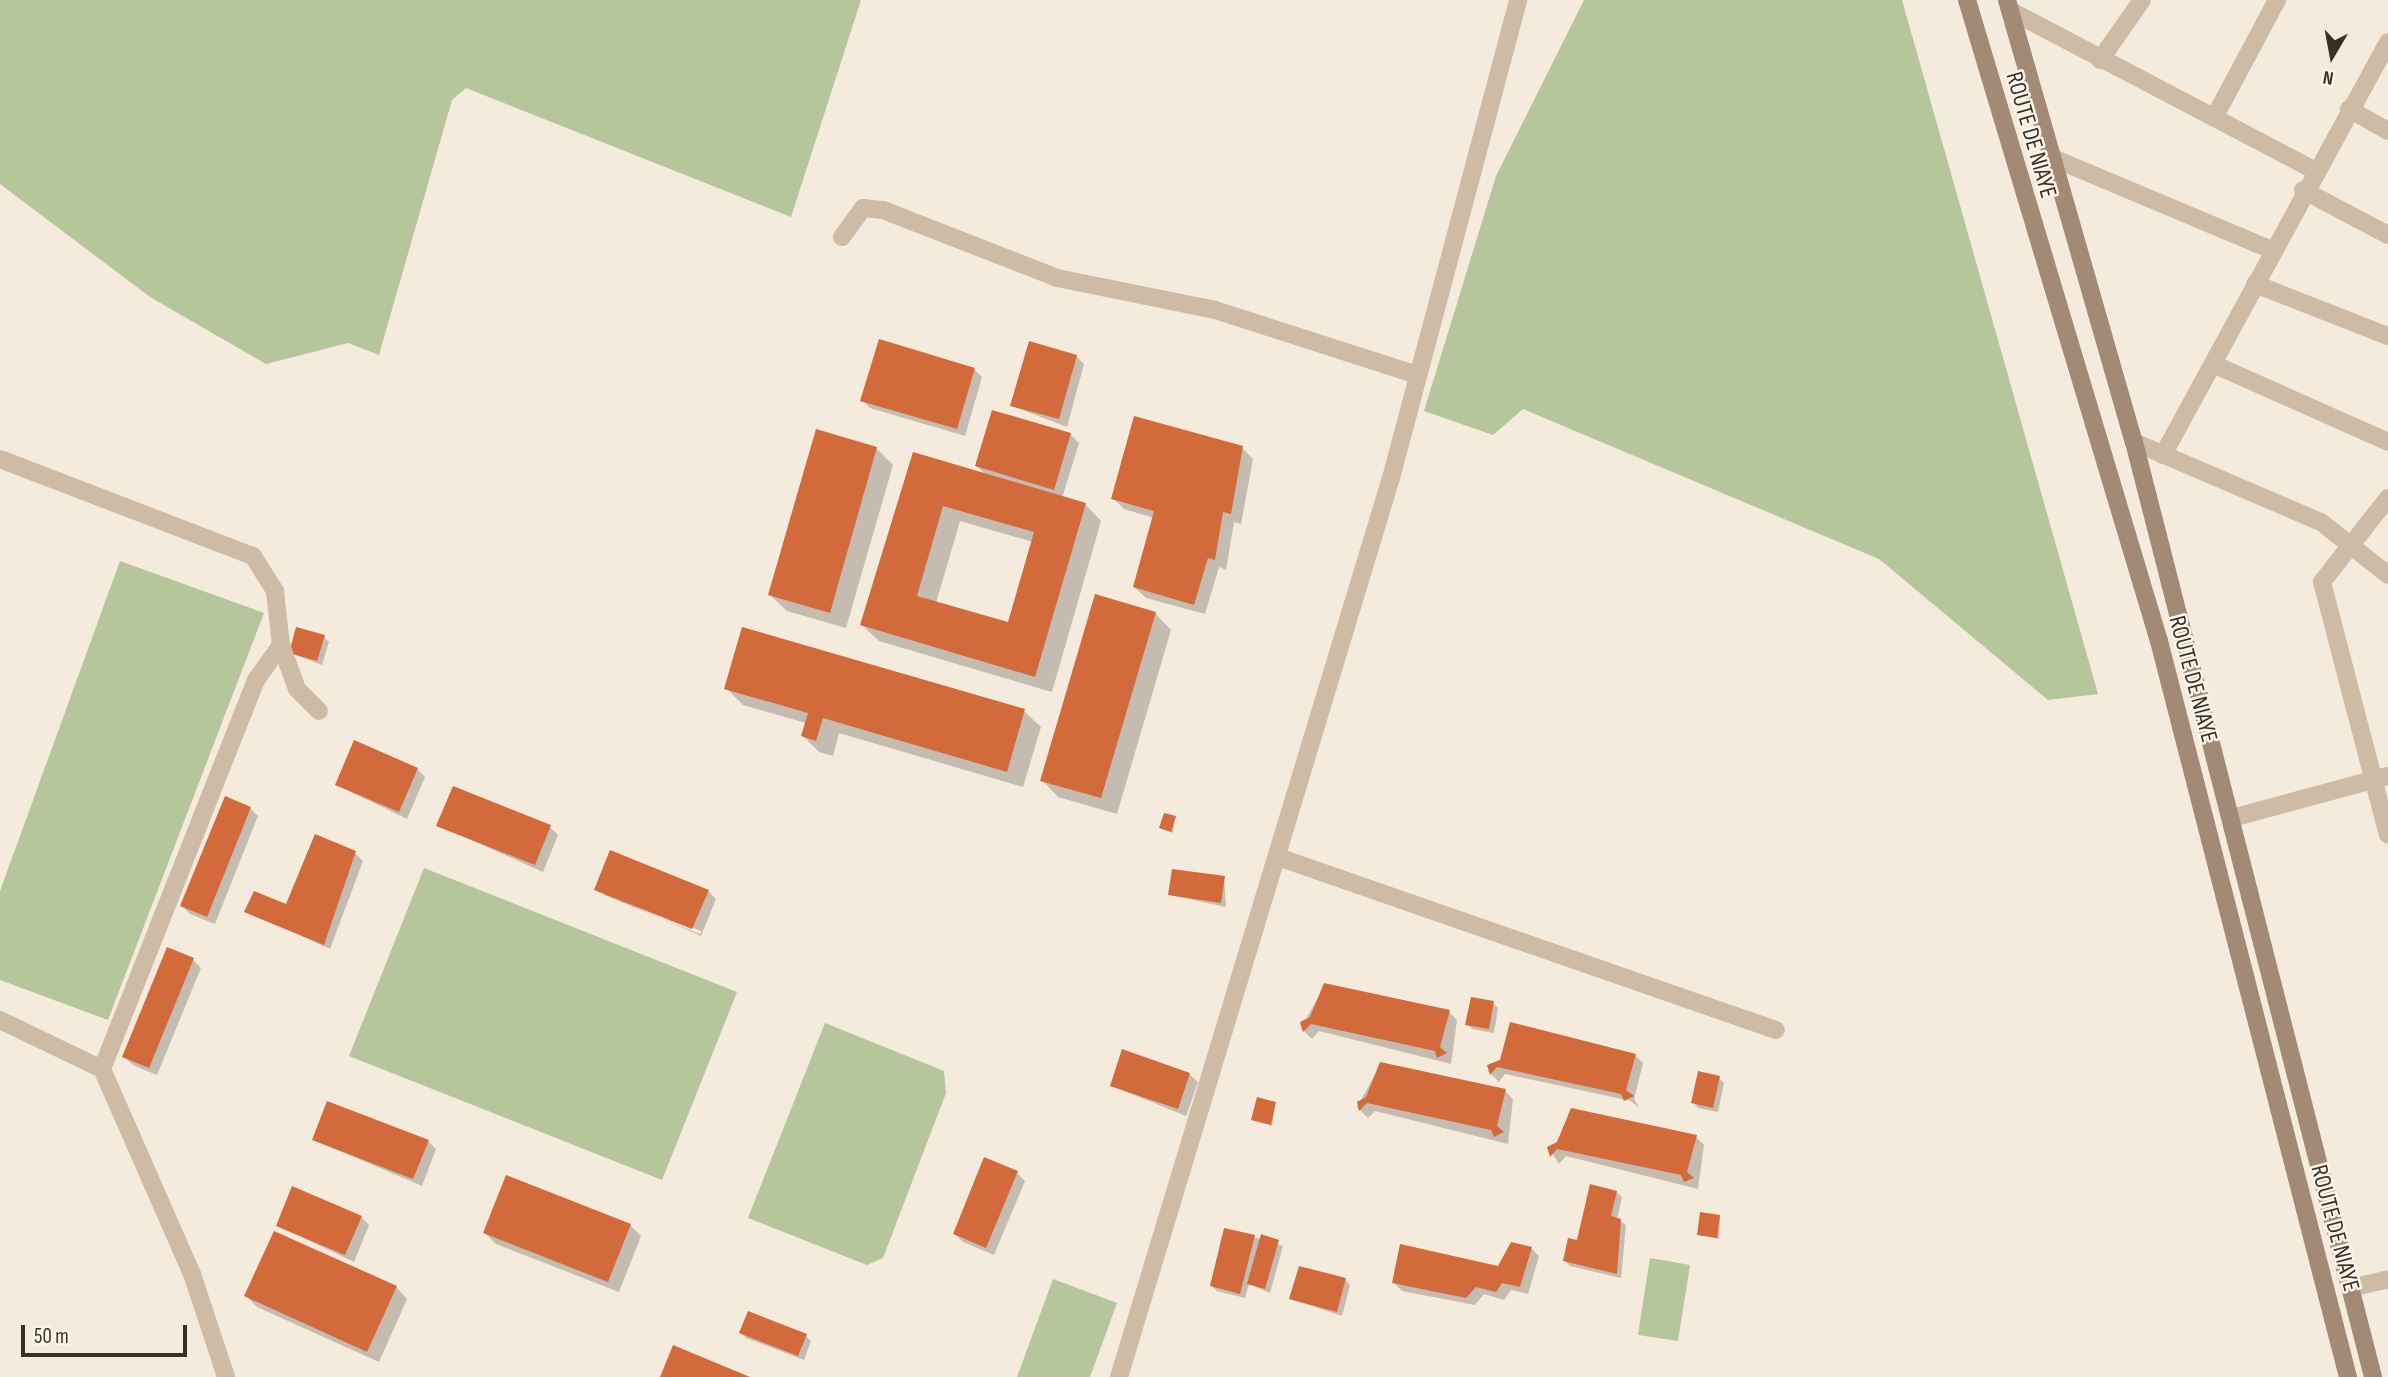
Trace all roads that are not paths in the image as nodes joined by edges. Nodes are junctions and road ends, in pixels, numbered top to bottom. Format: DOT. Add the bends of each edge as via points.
graph roads {
  1 [pos="1518,0"];
  2 [pos="1967,0"];
  3 [pos="2142,0"];
  4 [pos="2277,0"];
  5 [pos="2015,6"];
  6 [pos="2388,42"];
  7 [pos="2101,60"];
  8 [pos="2349,109"];
  9 [pos="2214,118"];
  10 [pos="2388,131"];
  11 [pos="2053,158"];
  12 [pos="2314,170"];
  13 [pos="2303,190"];
  14 [pos="2388,235"];
  15 [pos="842,237"];
  16 [pos="2272,250"];
  17 [pos="2255,284"];
  18 [pos="2388,336"];
  19 [pos="2213,364"];
  20 [pos="1418,375"];
  21 [pos="2134,442"];
  22 [pos="2388,442"];
  23 [pos="2164,455"];
  24 [pos="0,459"];
  25 [pos="2388,498"];
  26 [pos="2348,543"];
  27 [pos="2388,575"];
  28 [pos="281,645"];
  29 [pos="319,712"];
  30 [pos="2381,778"];
  31 [pos="2232,818"];
  32 [pos="2388,835"];
  33 [pos="1278,857"];
  34 [pos="0,1020"];
  35 [pos="1776,1030"];
  36 [pos="102,1069"];
  37 [pos="2341,1258"];
  38 [pos="2319,1265"];
  39 [pos="2388,1279"];
  40 [pos="2350,1288"];
  41 [pos="2357,1314"];
  42 [pos="2334,1320"];
  43 [pos="226,1377"];
  44 [pos="1119,1377"];
  45 [pos="2348,1377"];
  46 [pos="2373,1377"];
  1 -- 20 [label="street"];
  2 -- 38 [label="main road, ROUTE DE NIAYE" via="2159,641"];
  3 -- 7 [label="street"];
  4 -- 9 [label="street"];
  5 -- 7 [label="street"];
  5 -- 11 [label="main road, ROUTE DE NIAYE"];
  6 -- 8 [label="street"];
  7 -- 9 [label="street"];
  8 -- 10 [label="street"];
  8 -- 12 [label="street"];
  9 -- 12 [label="street"];
  11 -- 16 [label="street"];
  11 -- 21 [label="main road, ROUTE DE NIAYE"];
  12 -- 13 [label="street"];
  13 -- 14 [label="street"];
  13 -- 16 [label="street"];
  15 -- 20 [label="street" via="863,208 883,210 1057,278 1214,310"];
  16 -- 17 [label="street"];
  17 -- 18 [label="street"];
  17 -- 19 [label="street"];
  19 -- 22 [label="street"];
  19 -- 23 [label="street"];
  20 -- 33 [label="street"];
  21 -- 23 [label="street"];
  21 -- 31 [label="main road, ROUTE DE NIAYE"];
  23 -- 26 [label="street" via="2309,516"];
  24 -- 28 [label="street" via="253,556 275,591"];
  25 -- 26 [label="street"];
  26 -- 27 [label="street"];
  26 -- 30 [label="street" via="2322,582"];
  28 -- 29 [label="street" via="297,689"];
  28 -- 36 [label="street" via="256,680"];
  30 -- 31 [label="street"];
  30 -- 32 [label="street"];
  31 -- 37 [label="main road, ROUTE DE NIAYE"];
  33 -- 35 [label="street"];
  33 -- 44 [label="street"];
  34 -- 36 [label="street"];
  36 -- 43 [label="street" via="192,1274"];
  37 -- 38 [label="main road"];
  37 -- 40 [label="main road, ROUTE DE NIAYE"];
  38 -- 42 [label="main road, ROUTE DE NIAYE"];
  39 -- 40 [label="street"];
  40 -- 41 [label="main road, ROUTE DE NIAYE"];
  41 -- 42 [label="main road"];
  41 -- 46 [label="main road, ROUTE DE NIAYE"];
  42 -- 45 [label="main road, ROUTE DE NIAYE"];
}
